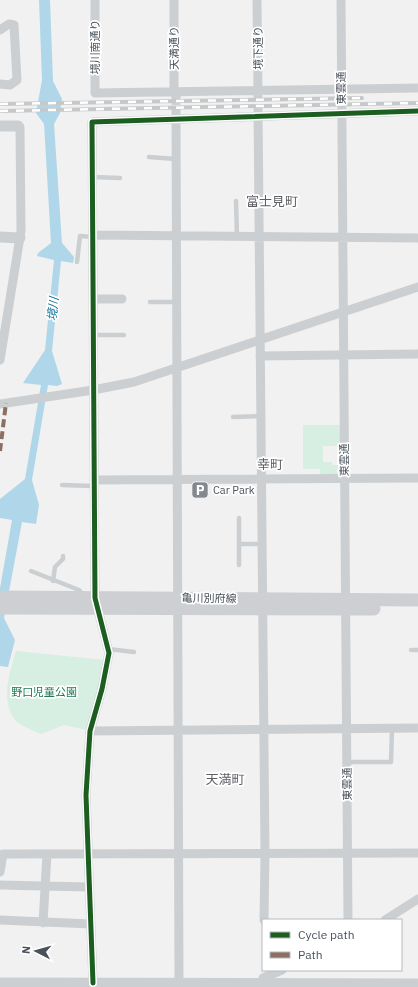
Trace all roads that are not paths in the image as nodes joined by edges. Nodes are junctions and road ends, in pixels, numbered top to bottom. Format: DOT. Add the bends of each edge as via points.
graph roads {
  1 [pos="94,0"];
  2 [pos="174,0"];
  3 [pos="257,0"];
  4 [pos="341,0"];
  5 [pos="0,30"];
  6 [pos="0,84"];
  7 [pos="418,88"];
  8 [pos="341,89"];
  9 [pos="258,93"];
  10 [pos="175,94"];
  11 [pos="418,111"];
  12 [pos="258,112"];
  13 [pos="342,113"];
  14 [pos="176,115"];
  15 [pos="0,126"];
  16 [pos="18,126"];
  17 [pos="149,157"];
  18 [pos="176,158"];
  19 [pos="93,177"];
  20 [pos="120,178"];
  21 [pos="236,201"];
  22 [pos="93,236"];
  23 [pos="0,237"];
  24 [pos="176,237"];
  25 [pos="237,237"];
  26 [pos="259,237"];
  27 [pos="342,237"];
  28 [pos="20,238"];
  29 [pos="418,238"];
  30 [pos="77,262"];
  31 [pos="418,287"];
  32 [pos="93,299"];
  33 [pos="122,299"];
  34 [pos="150,302"];
  35 [pos="176,302"];
  36 [pos="343,311"];
  37 [pos="93,335"];
  38 [pos="124,335"];
  39 [pos="260,340"];
  40 [pos="344,353"];
  41 [pos="418,354"];
  42 [pos="260,356"];
  43 [pos="0,360"];
  44 [pos="177,368"];
  45 [pos="93,390"];
  46 [pos="5,403"];
  47 [pos="260,416"];
  48 [pos="233,417"];
  49 [pos="418,478"];
  50 [pos="177,479"];
  51 [pos="261,479"];
  52 [pos="344,480"];
  53 [pos="94,483"];
  54 [pos="62,485"];
  55 [pos="239,518"];
  56 [pos="239,544"];
  57 [pos="262,544"];
  58 [pos="63,556"];
  59 [pos="239,565"];
  60 [pos="31,570"];
  61 [pos="53,580"];
  62 [pos="0,597"];
  63 [pos="418,600"];
  64 [pos="92,601"];
  65 [pos="22,603"];
  66 [pos="178,603"];
  67 [pos="262,603"];
  68 [pos="345,604"];
  69 [pos="0,608"];
  70 [pos="418,609"];
  71 [pos="108,649"];
  72 [pos="411,650"];
  73 [pos="418,650"];
  74 [pos="134,652"];
  75 [pos="392,728"];
  76 [pos="418,728"];
  77 [pos="179,729"];
  78 [pos="263,729"];
  79 [pos="346,729"];
  80 [pos="90,731"];
  81 [pos="346,762"];
  82 [pos="348,853"];
  83 [pos="418,853"];
  84 [pos="47,854"];
  85 [pos="88,854"];
  86 [pos="265,854"];
  87 [pos="179,855"];
  88 [pos="0,872"];
  89 [pos="0,885"];
  90 [pos="45,886"];
  91 [pos="89,887"];
  92 [pos="418,900"];
  93 [pos="264,919"];
  94 [pos="348,919"];
  95 [pos="387,919"];
  96 [pos="0,920"];
  97 [pos="43,923"];
  98 [pos="91,924"];
  99 [pos="279,971"];
  100 [pos="263,977"];
  101 [pos="0,983"];
  102 [pos="179,984"];
  103 [pos="418,984"];
  104 [pos="32,985"];
  105 [pos="87,985"];
  106 [pos="215,985"];
  107 [pos="284,985"];
  1 -- 10 [label="street, 境川南通り" via="95,93"];
  2 -- 10 [label="street, 天満通り"];
  3 -- 9 [label="street, 境下通り"];
  4 -- 8 [label="street, 東雲通"];
  5 -- 6 [label="street" via="9,24 14,25 17,80 10,85"];
  7 -- 8 [label="street"];
  8 -- 9 [label="street"];
  8 -- 13 [label="street, 東雲通"];
  9 -- 10 [label="street"];
  11 -- 13 [label="street"];
  12 -- 13 [label="street"];
  12 -- 14 [label="street"];
  12 -- 26 [label="street"];
  13 -- 27 [label="street, 東雲通"];
  14 -- 18 [label="street"];
  14 -- 19 [label="street" via="93,121"];
  15 -- 16 [label="street"];
  16 -- 28 [label="street"];
  17 -- 18 [label="lane"];
  18 -- 24 [label="street"];
  19 -- 20 [label="lane"];
  19 -- 22 [label="street"];
  21 -- 25 [label="lane"];
  22 -- 24 [label="street"];
  22 -- 30 [label="lane" via="80,236"];
  22 -- 32 [label="street"];
  23 -- 28 [label="street"];
  24 -- 25 [label="street"];
  24 -- 35 [label="street"];
  25 -- 26 [label="street"];
  26 -- 27 [label="street"];
  26 -- 39 [label="street"];
  27 -- 29 [label="street"];
  27 -- 36 [label="street, 東雲通"];
  28 -- 43 [label="street"];
  31 -- 36 [label="street"];
  32 -- 33 [label="street"];
  32 -- 37 [label="street"];
  34 -- 35 [label="lane"];
  35 -- 44 [label="street"];
  36 -- 39 [label="street"];
  36 -- 40 [label="street, 東雲通"];
  37 -- 38 [label="lane"];
  37 -- 45 [label="street"];
  39 -- 42 [label="street"];
  39 -- 44 [label="street"];
  40 -- 41 [label="street"];
  40 -- 42 [label="street"];
  40 -- 52 [label="street, 東雲通"];
  42 -- 47 [label="street"];
  44 -- 45 [label="street" via="134,382"];
  44 -- 50 [label="street"];
  45 -- 46 [label="street"];
  45 -- 53 [label="street"];
  47 -- 48 [label="lane"];
  47 -- 51 [label="street"];
  49 -- 52 [label="street"];
  50 -- 51 [label="street"];
  50 -- 53 [label="street"];
  50 -- 66 [label="street"];
  51 -- 52 [label="street"];
  51 -- 57 [label="street"];
  52 -- 68 [label="street, 東雲通"];
  53 -- 54 [label="lane"];
  53 -- 64 [label="street"];
  55 -- 56 [label="lane"];
  56 -- 57 [label="lane"];
  56 -- 59 [label="lane"];
  57 -- 67 [label="street"];
  58 -- 61 [label="lane" via="55,567"];
  60 -- 61 [label="lane"];
  61 -- 64 [label="lane" via="79,590"];
  62 -- 65 [label="main road, 亀川別府線"];
  63 -- 68 [label="main road, 亀川別府線"];
  64 -- 65 [label="main road, 亀川別府線"];
  64 -- 66 [label="main road, 亀川別府線"];
  64 -- 71 [label="street"];
  65 -- 69 [label="main road, 亀川別府線"];
  66 -- 67 [label="main road, 亀川別府線"];
  66 -- 77 [label="street"];
  67 -- 68 [label="main road, 亀川別府線"];
  67 -- 78 [label="street"];
  68 -- 70 [label="main road, 亀川別府線"];
  68 -- 79 [label="street, 東雲通"];
  71 -- 74 [label="lane"];
  71 -- 80 [label="street" via="106,669"];
  72 -- 73 [label="lane"];
  75 -- 76 [label="street"];
  75 -- 79 [label="street"];
  75 -- 81 [label="lane" via="391,762"];
  77 -- 78 [label="street"];
  77 -- 80 [label="street"];
  77 -- 87 [label="street"];
  78 -- 79 [label="street"];
  78 -- 86 [label="street"];
  79 -- 81 [label="street, 東雲通"];
  80 -- 85 [label="street" via="86,795"];
  81 -- 82 [label="street, 東雲通"];
  82 -- 83 [label="street"];
  82 -- 86 [label="street"];
  82 -- 94 [label="street, 東雲通"];
  84 -- 85 [label="street"];
  84 -- 88 [label="street" via="3,854"];
  84 -- 90 [label="street"];
  85 -- 87 [label="street"];
  85 -- 91 [label="street"];
  86 -- 87 [label="street"];
  86 -- 93 [label="street"];
  87 -- 102 [label="street"];
  89 -- 90 [label="street"];
  90 -- 91 [label="street"];
  90 -- 97 [label="street"];
  91 -- 98 [label="street"];
  92 -- 95 [label="street"];
  96 -- 97 [label="street"];
  97 -- 98 [label="street"];
  98 -- 105 [label="street"];
  99 -- 100 [label="street"];
  100 -- 106 [label="street"];
  100 -- 107 [label="street"];
  101 -- 104 [label="street"];
  102 -- 105 [label="street"];
  102 -- 106 [label="street"];
  103 -- 107 [label="street"];
  104 -- 105 [label="street"];
}
